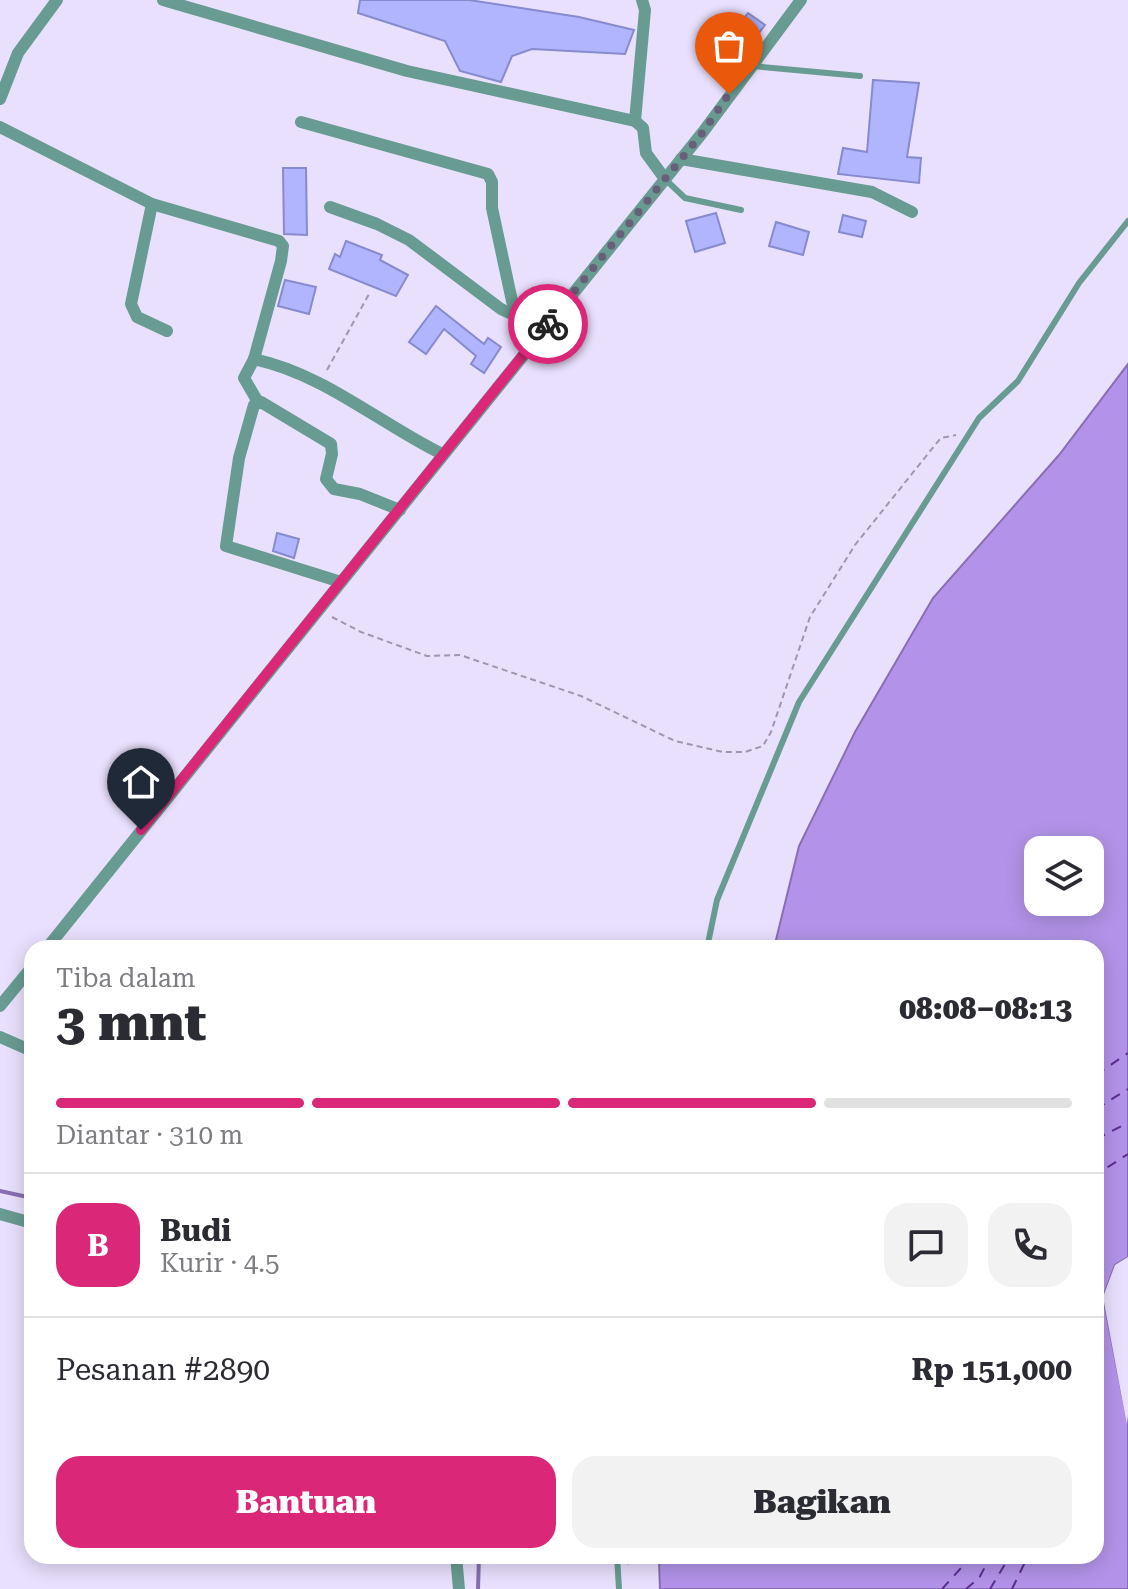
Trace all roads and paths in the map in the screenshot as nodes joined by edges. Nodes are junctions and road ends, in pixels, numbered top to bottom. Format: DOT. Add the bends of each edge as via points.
graph roads {
  1 [pos="57,0"];
  2 [pos="163,0"];
  3 [pos="642,0"];
  4 [pos="801,0"];
  5 [pos="18,53"];
  6 [pos="751,66"];
  7 [pos="0,72"];
  8 [pos="860,76"];
  9 [pos="0,99"];
  10 [pos="635,121"];
  11 [pos="301,122"];
  12 [pos="0,127"];
  13 [pos="681,159"];
  14 [pos="665,179"];
  15 [pos="152,204"];
  16 [pos="330,207"];
  17 [pos="741,210"];
  18 [pos="912,212"];
  19 [pos="1128,221"];
  20 [pos="369,294"];
  21 [pos="518,317"];
  22 [pos="167,331"];
  23 [pos="539,334"];
  24 [pos="254,359"];
  25 [pos="319,382"];
  26 [pos="258,402"];
  27 [pos="972,430"];
  28 [pos="442,454"];
  29 [pos="400,510"];
  30 [pos="341,582"];
  31 [pos="319,610"];
  32 [pos="53,940"];
  33 [pos="709,940"];
  34 [pos="24,977"];
  35 [pos="0,1006"];
  36 [pos="0,1037"];
  37 [pos="24,1048"];
  38 [pos="0,1214"];
  39 [pos="24,1221"];
  40 [pos="457,1564"];
  41 [pos="618,1564"];
  42 [pos="627,1564"];
  43 [pos="619,1569"];
  44 [pos="459,1589"];
  45 [pos="619,1589"];
  1 -- 5 [label="street"];
  2 -- 10 [label="street" via="380,64"];
  3 -- 10 [label="street"];
  4 -- 6 [label="street"];
  5 -- 7 [label="street"];
  5 -- 9 [label="street"];
  6 -- 8 [label="lane"];
  6 -- 13 [label="street"];
  10 -- 14 [label="street" via="643,128 646,153"];
  11 -- 21 [label="street" via="488,174"];
  12 -- 15 [label="street"];
  13 -- 14 [label="street"];
  13 -- 18 [label="street" via="872,192"];
  14 -- 17 [label="lane" via="685,198"];
  14 -- 23 [label="street"];
  15 -- 22 [label="street" via="131,304 137,317"];
  15 -- 24 [label="street" via="283,246"];
  16 -- 21 [label="street" via="409,240"];
  19 -- 27 [label="lane" via="1079,283 1018,381"];
  20 -- 25 [label="path"];
  21 -- 23 [label="street"];
  23 -- 28 [label="street"];
  24 -- 25 [label="street"];
  24 -- 26 [label="street" via="244,378"];
  25 -- 28 [label="street"];
  26 -- 29 [label="street" via="331,444 326,479 334,489"];
  26 -- 30 [label="street" via="239,458 226,546"];
  27 -- 31 [label="path" via="941,438 855,545 810,617 771,732 756,749 723,752 675,741 581,696 460,655 427,656"];
  27 -- 33 [label="lane" via="799,702 717,900"];
  28 -- 29 [label="street"];
  29 -- 30 [label="street"];
  30 -- 31 [label="street"];
  31 -- 32 [label="street"];
  34 -- 35 [label="street"];
  36 -- 37 [label="street"];
  38 -- 39 [label="street"];
  40 -- 44 [label="street"];
  41 -- 43 [label="lane"];
  42 -- 43 [label="path"];
  43 -- 45 [label="lane"];
}
